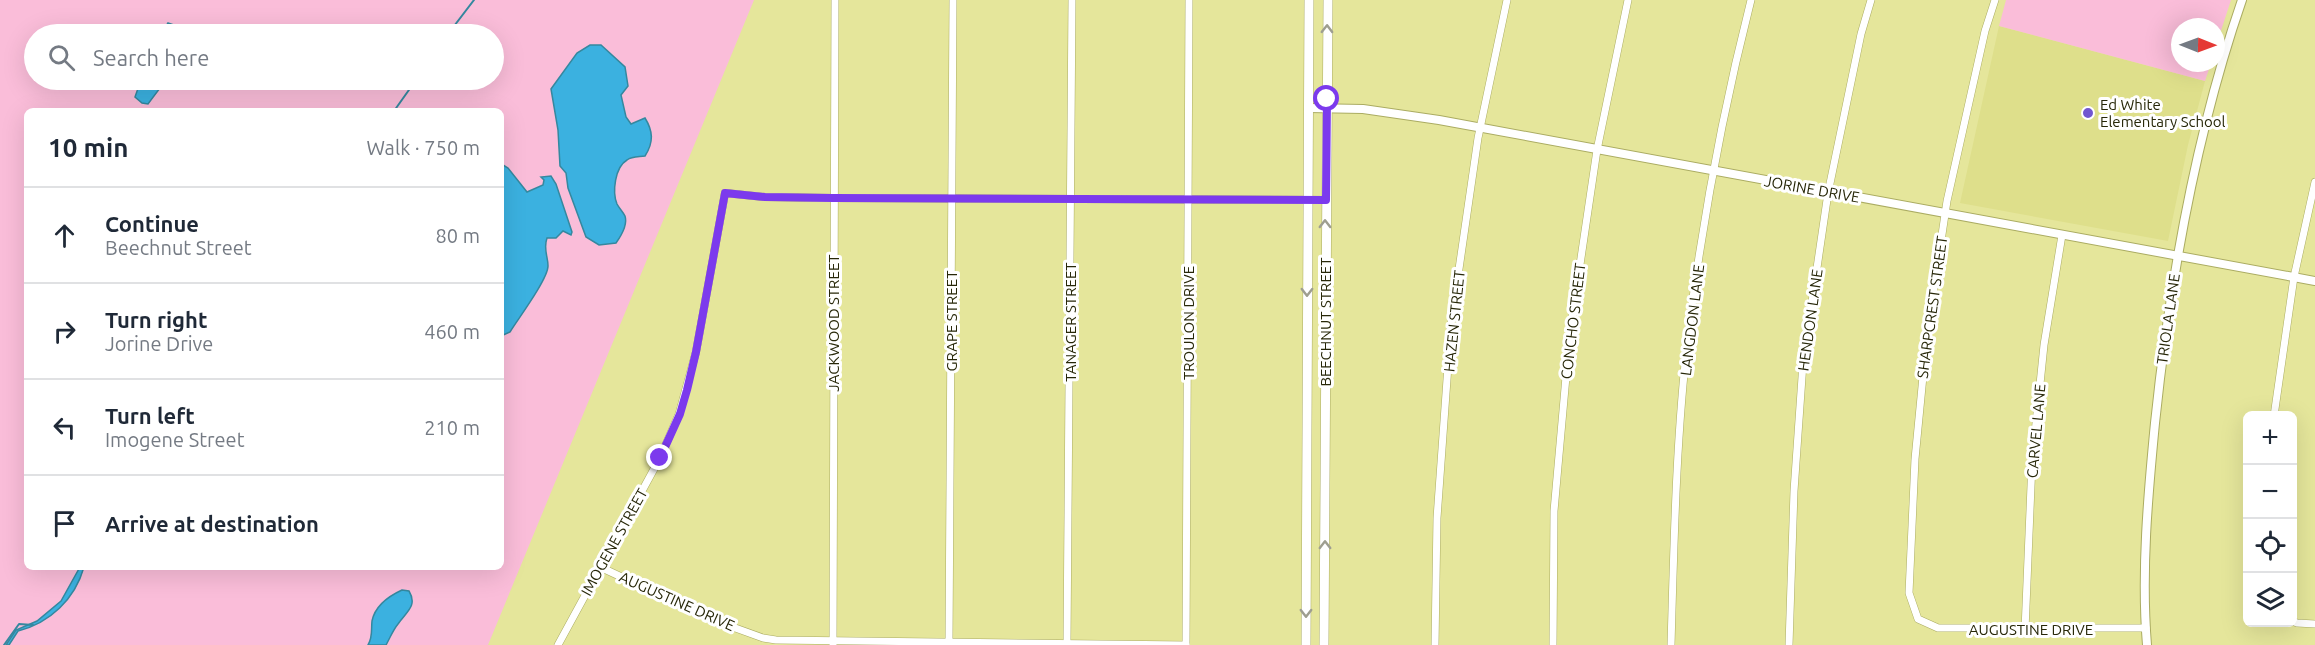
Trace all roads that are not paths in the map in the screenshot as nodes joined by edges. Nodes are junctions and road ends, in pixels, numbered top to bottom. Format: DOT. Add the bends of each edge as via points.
graph roads {
  1 [pos="835,0"];
  2 [pos="953,0"];
  3 [pos="1072,0"];
  4 [pos="1190,0"];
  5 [pos="1309,0"];
  6 [pos="1328,0"];
  7 [pos="1507,0"];
  8 [pos="1628,0"];
  9 [pos="1752,0"];
  10 [pos="1871,0"];
  11 [pos="1995,0"];
  12 [pos="2242,0"];
  13 [pos="1309,108"];
  14 [pos="1327,108"];
  15 [pos="1480,128"];
  16 [pos="1597,150"];
  17 [pos="1713,170"];
  18 [pos="2315,182"];
  19 [pos="1828,193"];
  20 [pos="833,198"];
  21 [pos="952,199"];
  22 [pos="1070,199"];
  23 [pos="1189,200"];
  24 [pos="1308,200"];
  25 [pos="1326,200"];
  26 [pos="1945,212"];
  27 [pos="2062,235"];
  28 [pos="2177,256"];
  29 [pos="2294,277"];
  30 [pos="2315,281"];
  31 [pos="1307,383"];
  32 [pos="1325,383"];
  33 [pos="2275,411"];
  34 [pos="600,567"];
  35 [pos="1306,584"];
  36 [pos="1324,584"];
  37 [pos="1918,619"];
  38 [pos="2297,624"];
  39 [pos="2315,624"];
  40 [pos="2146,628"];
  41 [pos="2025,630"];
  42 [pos="949,642"];
  43 [pos="832,643"];
  44 [pos="1068,643"];
  45 [pos="558,645"];
  46 [pos="1186,645"];
  47 [pos="1306,645"];
  48 [pos="1324,645"];
  49 [pos="1435,645"];
  50 [pos="1553,645"];
  51 [pos="1671,645"];
  52 [pos="1789,645"];
  53 [pos="2147,645"];
  1 -- 20 [label="street, JACKWOOD STREET"];
  2 -- 21 [label="street, GRAPE STREET"];
  3 -- 22 [label="street, TANAGER STREET"];
  4 -- 23 [label="street, TROULON DRIVE"];
  5 -- 13 [label="main road, BEECHNUT STREET"];
  14 -- 6 [label="main road, BEECHNUT STREET, one-way"];
  7 -- 15 [label="street, HAZEN STREET"];
  8 -- 16 [label="street, CONCHO STREET"];
  9 -- 17 [label="street, LANGDON LANE"];
  10 -- 19 [label="street, HENDON LANE"];
  11 -- 26 [label="street, SHARPCREST STREET"];
  12 -- 28 [label="street, TRIOLA LANE" via="2200,146"];
  13 -- 14 [label="street, JORINE DRIVE"];
  13 -- 24 [label="main road, BEECHNUT STREET"];
  14 -- 15 [label="street, JORINE DRIVE" via="1393,112"];
  14 -- 25 [label="main road, BEECHNUT STREET"];
  15 -- 16 [label="street, JORINE DRIVE"];
  15 -- 49 [label="street, HAZEN STREET" via="1451,324 1437,518"];
  16 -- 17 [label="street, JORINE DRIVE"];
  16 -- 50 [label="street, CONCHO STREET" via="1569,343 1554,512"];
  17 -- 19 [label="street, JORINE DRIVE"];
  17 -- 51 [label="street, LANGDON LANE" via="1688,336 1675,496"];
  18 -- 29 [label="street"];
  19 -- 26 [label="street, JORINE DRIVE"];
  19 -- 52 [label="street, HENDON LANE" via="1803,363"];
  20 -- 21 [label="street"];
  20 -- 34 [label="street, IMOGENE STREET" via="725,193 696,352 680,414"];
  20 -- 43 [label="street, JACKWOOD STREET"];
  21 -- 22 [label="street"];
  21 -- 42 [label="street, GRAPE STREET"];
  22 -- 23 [label="street"];
  22 -- 44 [label="street, TANAGER STREET"];
  23 -- 24 [label="street"];
  23 -- 46 [label="street, TROULON DRIVE"];
  24 -- 25 [label="street"];
  24 -- 31 [label="main road, BEECHNUT STREET, one-way"];
  32 -- 25 [label="main road, BEECHNUT STREET, one-way"];
  26 -- 27 [label="street, JORINE DRIVE"];
  26 -- 37 [label="street, SHARPCREST STREET" via="1927,335 1915,459 1909,593"];
  27 -- 28 [label="street, JORINE DRIVE"];
  27 -- 41 [label="street, CARVEL LANE" via="2044,345 2032,462"];
  28 -- 29 [label="street, JORINE DRIVE"];
  28 -- 40 [label="street, TRIOLA LANE" via="2147,500"];
  29 -- 30 [label="street, JORINE DRIVE"];
  29 -- 33 [label="street"];
  31 -- 32 [label="main road"];
  31 -- 35 [label="main road, BEECHNUT STREET"];
  36 -- 32 [label="main road, BEECHNUT STREET, one-way"];
  34 -- 43 [label="street, AUGUSTINE DRIVE" via="716,621 763,638"];
  34 -- 45 [label="street, IMOGENE STREET"];
  35 -- 36 [label="main road"];
  35 -- 47 [label="main road, BEECHNUT STREET, one-way"];
  36 -- 48 [label="main road, BEECHNUT STREET"];
  37 -- 41 [label="street, AUGUSTINE DRIVE" via="1938,628"];
  38 -- 39 [label="street"];
  40 -- 41 [label="street, AUGUSTINE DRIVE"];
  40 -- 53 [label="street, TRIOLA LANE"];
  42 -- 43 [label="street, AUGUSTINE DRIVE"];
  42 -- 44 [label="street, AUGUSTINE DRIVE"];
  44 -- 46 [label="street, AUGUSTINE DRIVE"];
}
